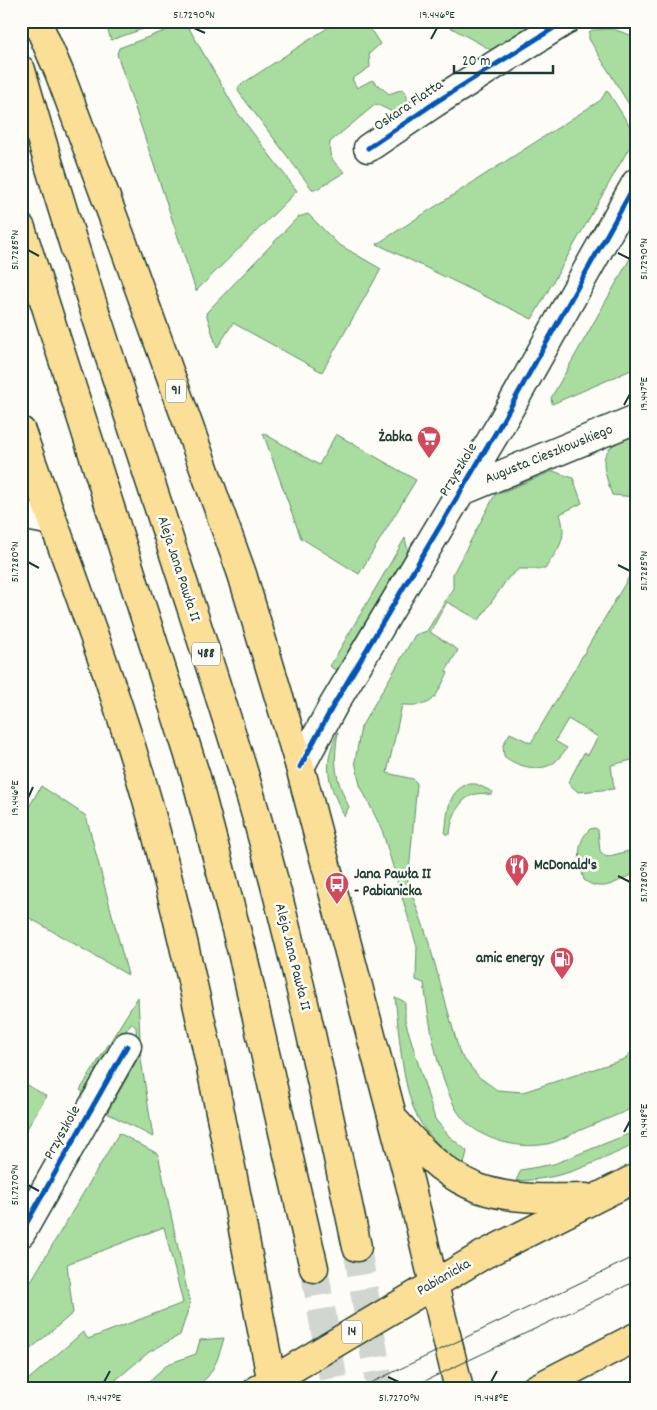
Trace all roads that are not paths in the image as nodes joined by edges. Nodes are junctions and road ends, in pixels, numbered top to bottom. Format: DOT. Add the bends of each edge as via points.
graph roads {
  1 [pos="37,21"];
  2 [pos="565,21"];
  3 [pos="21,70"];
  4 [pos="368,148"];
  5 [pos="636,183"];
  6 [pos="21,228"];
  7 [pos="636,419"];
  8 [pos="21,431"];
  9 [pos="462,490"];
  10 [pos="21,515"];
  11 [pos="52,521"];
  12 [pos="300,766"];
  13 [pos="127,1046"];
  14 [pos="393,1118"];
  15 [pos="636,1178"];
  16 [pos="595,1198"];
  17 [pos="21,1233"];
  18 [pos="357,1247"];
  19 [pos="314,1268"];
  20 [pos="433,1284"];
  21 [pos="636,1337"];
  22 [pos="267,1386"];
  23 [pos="459,1389"];
  24 [pos="535,1389"];
  1 -- 12 [label="main road, 91" via="124,246 238,564"];
  2 -- 4 [label="street, Oskara Flatta"];
  3 -- 18 [label="main road, Aleja Jana Pawła II / 488" via="245,777 290,942"];
  5 -- 9 [label="street, Przyszkole"];
  6 -- 19 [label="main road" via="196,777 242,952"];
  7 -- 9 [label="street, Augusta Cieszkowskiego"];
  8 -- 11 [label="main road"];
  9 -- 12 [label="street, Przyszkole"];
  10 -- 11 [label="street"];
  11 -- 22 [label="main road" via="117,702 150,813 212,1075 254,1280"];
  12 -- 14 [label="main road"];
  13 -- 17 [label="street, Przyszkole"];
  14 -- 16 [label="main road" via="433,1161 468,1184 494,1194 516,1197"];
  14 -- 20 [label="main road"];
  15 -- 16 [label="main road, Pabianicka / 14"];
  16 -- 20 [label="main road, Pabianicka / 14"];
  20 -- 22 [label="main road, Pabianicka / 14"];
  20 -- 23 [label="main road"];
  21 -- 24 [label="main road"];
}
